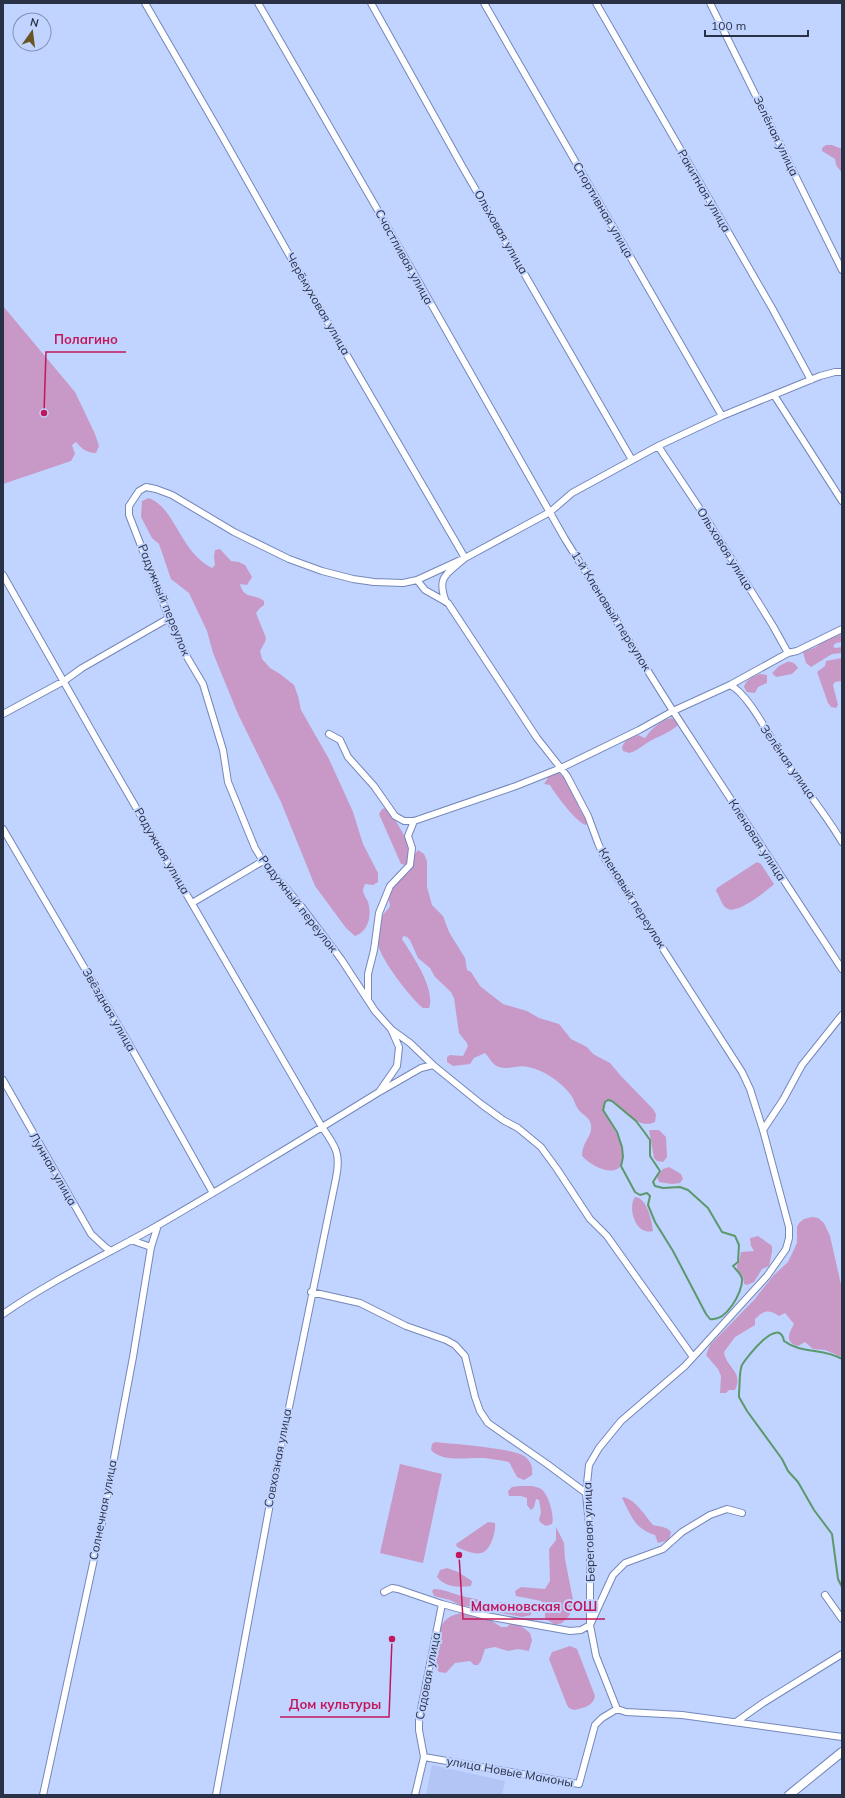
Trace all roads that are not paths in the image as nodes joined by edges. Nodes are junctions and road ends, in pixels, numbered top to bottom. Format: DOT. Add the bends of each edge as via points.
graph roads {
  1 [pos="145,3"];
  2 [pos="258,3"];
  3 [pos="371,3"];
  4 [pos="484,3"];
  5 [pos="596,3"];
  6 [pos="710,3"];
  7 [pos="842,270"];
  8 [pos="842,372"];
  9 [pos="811,380"];
  10 [pos="774,395"];
  11 [pos="722,416"];
  12 [pos="658,446"];
  13 [pos="632,460"];
  14 [pos="842,501"];
  15 [pos="550,512"];
  16 [pos="465,558"];
  17 [pos="3,575"];
  18 [pos="417,580"];
  19 [pos="446,602"];
  20 [pos="169,618"];
  21 [pos="842,629"];
  22 [pos="788,653"];
  23 [pos="64,681"];
  24 [pos="730,685"];
  25 [pos="673,711"];
  26 [pos="3,714"];
  27 [pos="329,734"];
  28 [pos="561,768"];
  29 [pos="414,822"];
  30 [pos="3,829"];
  31 [pos="842,842"];
  32 [pos="263,861"];
  33 [pos="192,904"];
  34 [pos="842,969"];
  35 [pos="368,1001"];
  36 [pos="842,1015"];
  37 [pos="391,1029"];
  38 [pos="433,1065"];
  39 [pos="3,1080"];
  40 [pos="379,1092"];
  41 [pos="322,1127"];
  42 [pos="763,1130"];
  43 [pos="213,1192"];
  44 [pos="158,1225"];
  45 [pos="789,1238"];
  46 [pos="131,1240"];
  47 [pos="151,1247"];
  48 [pos="111,1251"];
  49 [pos="311,1292"];
  50 [pos="3,1314"];
  51 [pos="693,1357"];
  52 [pos="586,1493"];
  53 [pos="742,1513"];
  54 [pos="384,1592"];
  55 [pos="825,1594"];
  56 [pos="442,1604"];
  57 [pos="842,1619"];
  58 [pos="590,1625"];
  59 [pos="842,1654"];
  60 [pos="617,1709"];
  61 [pos="736,1722"];
  62 [pos="842,1737"];
  63 [pos="842,1752"];
  64 [pos="424,1757"];
  65 [pos="43,1795"];
  66 [pos="216,1795"];
  67 [pos="415,1795"];
  68 [pos="789,1795"];
  1 -- 16 [label="street, Черёмуховая улица" via="312,297"];
  2 -- 15 [label="street, Счастливая улица"];
  3 -- 13 [label="street, Ольховая улица"];
  4 -- 11 [label="street, Спортивная улица"];
  5 -- 9 [label="street, Ракитная улица"];
  6 -- 7 [label="street, Зелёная улица"];
  8 -- 9 [label="street" via="828,373"];
  9 -- 10 [label="street"];
  10 -- 11 [label="street"];
  10 -- 14 [label="street"];
  11 -- 12 [label="street"];
  12 -- 13 [label="street"];
  12 -- 22 [label="street, Ольховая улица" via="704,515"];
  13 -- 15 [label="street" via="572,494"];
  15 -- 16 [label="street"];
  15 -- 25 [label="street, 1-й Кленовый переулок"];
  16 -- 18 [label="street"];
  16 -- 19 [label="street" via="442,580 441,588"];
  17 -- 23 [label="street, Радужная улица"];
  18 -- 19 [label="street, Кленовый переулок" via="425,590"];
  18 -- 20 [label="street, Радужный переулок" via="403,583 374,582 353,579 304,565 266,549 172,495 150,487 141,489 129,506 131,520"];
  19 -- 28 [label="street, Кленовый переулок"];
  20 -- 23 [label="street"];
  20 -- 32 [label="street, Радужный переулок" via="203,684 223,750 228,782 249,836"];
  21 -- 22 [label="street"];
  22 -- 24 [label="street"];
  23 -- 26 [label="street"];
  23 -- 33 [label="street, Радужная улица"];
  24 -- 25 [label="street"];
  24 -- 31 [label="street, Зелёная улица" via="746,698 784,759"];
  25 -- 28 [label="street"];
  25 -- 34 [label="street, Кленовая улица"];
  27 -- 29 [label="street" via="340,740 348,757 374,786 395,816 404,821"];
  28 -- 29 [label="street"];
  28 -- 42 [label="street, Кленовый переулок" via="588,816 604,857 742,1072"];
  29 -- 35 [label="street" via="408,836 412,848 410,865 390,886 379,913 368,974"];
  30 -- 43 [label="street, Звёздная улица"];
  32 -- 33 [label="street"];
  32 -- 35 [label="street, Радужный переулок" via="341,959"];
  33 -- 41 [label="street, Радужная улица"];
  35 -- 37 [label="street, Радужный переулок" via="381,1020"];
  36 -- 42 [label="street" via="802,1065"];
  37 -- 38 [label="street"];
  37 -- 40 [label="street, Радужный переулок" via="399,1047 399,1060 392,1075"];
  38 -- 40 [label="street" via="421,1068"];
  38 -- 51 [label="street" via="540,1147"];
  39 -- 48 [label="street, Лунная улица" via="91,1234"];
  40 -- 41 [label="street, Радужный переулок"];
  41 -- 43 [label="street, Радужный переулок"];
  41 -- 49 [label="street, Совхозная улица" via="335,1146 339,1163"];
  42 -- 45 [label="street, Кленовый переулок" via="785,1209"];
  43 -- 44 [label="street, Радужный переулок"];
  44 -- 46 [label="street, Радужный переулок"];
  44 -- 47 [label="street, Солнечная улица"];
  45 -- 51 [label="street, Береговая улица" via="782,1257 767,1276"];
  46 -- 47 [label="street"];
  46 -- 48 [label="street, Радужный переулок"];
  47 -- 65 [label="street, Солнечная улица" via="102,1522"];
  48 -- 50 [label="street, Радужный переулок" via="47,1285"];
  49 -- 52 [label="street" via="360,1303 414,1330 455,1345 465,1356 480,1411 488,1423"];
  49 -- 66 [label="street, Совхозная улица"];
  51 -- 52 [label="street, Береговая улица" via="610,1432 589,1465"];
  52 -- 58 [label="street, Береговая улица" via="590,1535"];
  53 -- 58 [label="street" via="727,1509 710,1515 682,1532 663,1549 621,1565 613,1575"];
  54 -- 56 [label="street" via="398,1588"];
  55 -- 57 [label="street"];
  56 -- 58 [label="street" via="486,1616 570,1631 581,1630"];
  56 -- 64 [label="street, Садовая улица" via="419,1719"];
  58 -- 60 [label="street, Береговая улица" via="596,1656"];
  59 -- 61 [label="street"];
  60 -- 61 [label="street" via="626,1712 682,1715"];
  60 -- 64 [label="street, улица Новые Мамоны" via="595,1725 579,1784"];
  61 -- 62 [label="street"];
  63 -- 68 [label="street"];
  64 -- 67 [label="street, Садовая улица"];
}
